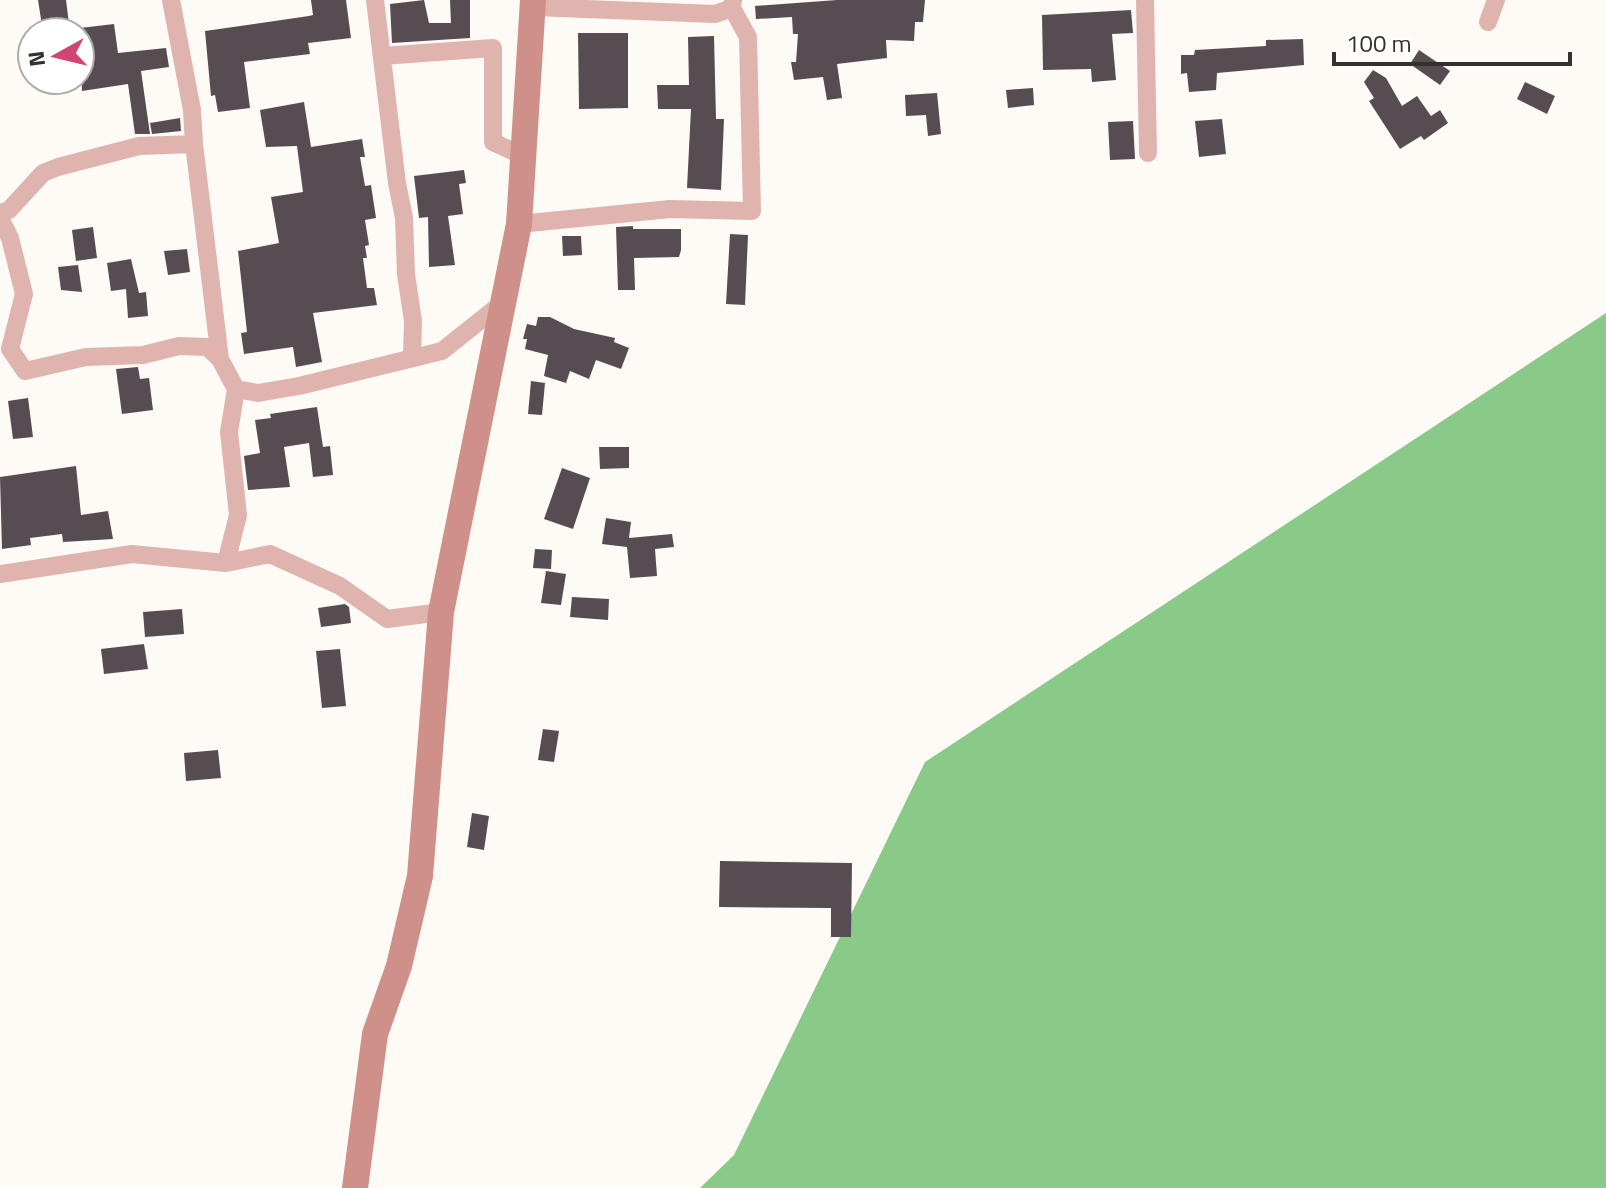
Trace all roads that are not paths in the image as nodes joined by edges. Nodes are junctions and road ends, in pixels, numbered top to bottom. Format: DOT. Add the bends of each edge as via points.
graph roads {
  1 [pos="171,0"];
  2 [pos="375,0"];
  3 [pos="1145,0"];
  4 [pos="1496,0"];
  5 [pos="534,4"];
  6 [pos="732,4"];
  7 [pos="1488,22"];
  8 [pos="382,56"];
  9 [pos="194,144"];
  10 [pos="1148,153"];
  11 [pos="521,155"];
  12 [pos="0,216"];
  13 [pos="519,224"];
  14 [pos="506,300"];
  15 [pos="413,338"];
  16 [pos="435,352"];
  17 [pos="412,358"];
  18 [pos="220,359"];
  19 [pos="236,389"];
  20 [pos="226,563"];
  21 [pos="0,574"];
  22 [pos="441,612"];
  23 [pos="355,1188"];
  1 -- 9 [label="street"];
  2 -- 8 [label="street"];
  3 -- 10 [label="street"];
  4 -- 7 [label="street"];
  5 -- 6 [label="street" via="695,14 715,14"];
  5 -- 11 [label="main road"];
  6 -- 13 [label="street" via="748,37 752,211 670,209"];
  8 -- 11 [label="street" via="493,48 493,142"];
  8 -- 15 [label="street" via="404,218"];
  9 -- 12 [label="street" via="139,146 58,167 43,173"];
  9 -- 18 [label="street"];
  11 -- 13 [label="main road"];
  12 -- 18 [label="street" via="24,294 10,349 22,370 179,346 207,347"];
  13 -- 14 [label="main road"];
  14 -- 16 [label="street"];
  14 -- 22 [label="main road"];
  15 -- 16 [label="street"];
  15 -- 17 [label="street"];
  16 -- 17 [label="street"];
  17 -- 19 [label="street" via="299,386 258,393"];
  18 -- 19 [label="street"];
  19 -- 20 [label="street" via="229,432 238,515"];
  20 -- 21 [label="street" via="132,554"];
  20 -- 22 [label="street" via="274,555 340,586 387,619"];
  22 -- 23 [label="main road" via="420,876 399,966 375,1034"];
}
